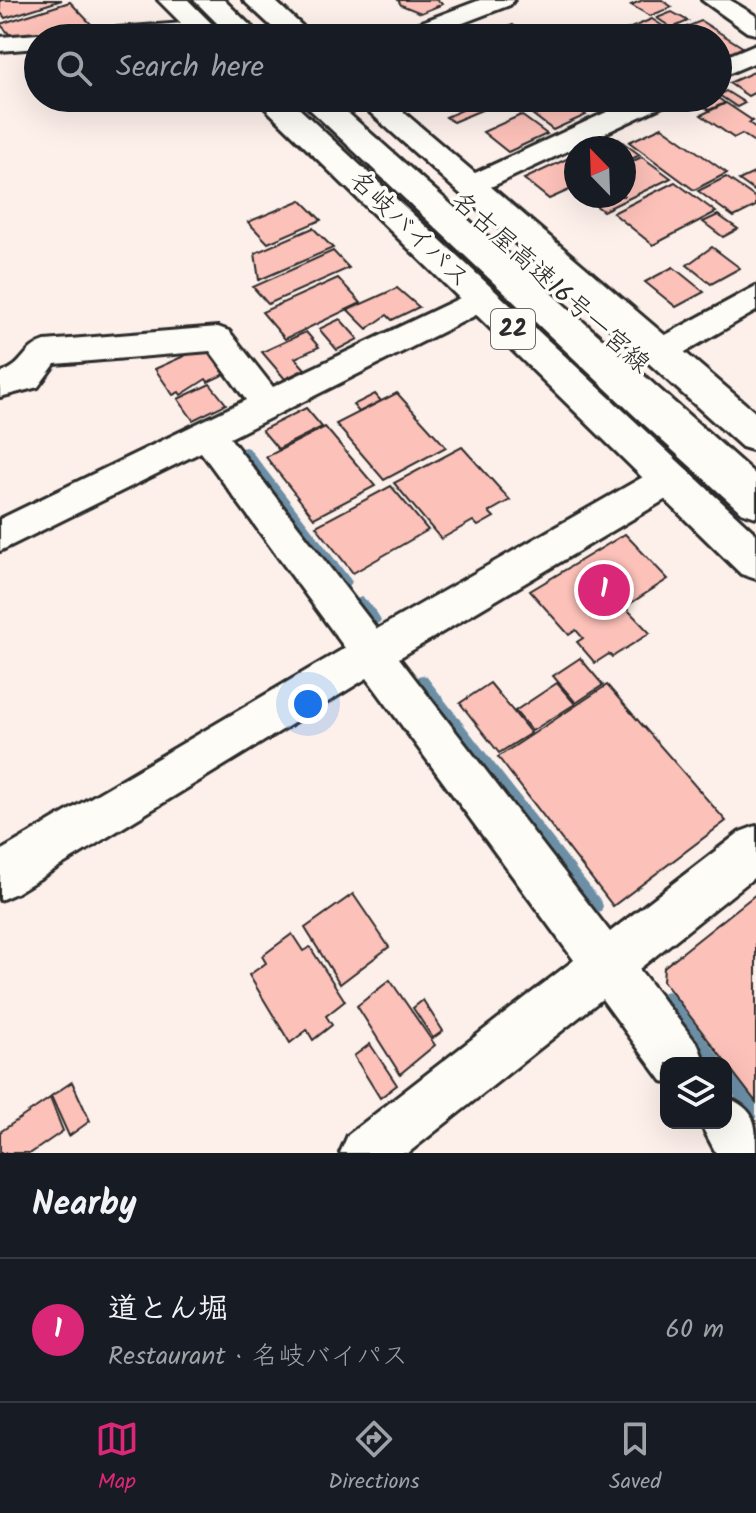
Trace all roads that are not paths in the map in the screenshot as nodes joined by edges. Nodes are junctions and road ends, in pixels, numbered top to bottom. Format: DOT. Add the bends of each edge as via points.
graph roads {
  1 [pos="169,0"];
  2 [pos="208,0"];
  3 [pos="234,0"];
  4 [pos="257,0"];
  5 [pos="502,0"];
  6 [pos="714,0"];
  7 [pos="194,24"];
  8 [pos="234,24"];
  9 [pos="261,24"];
  10 [pos="285,24"];
  11 [pos="439,24"];
  12 [pos="756,27"];
  13 [pos="24,42"];
  14 [pos="0,44"];
  15 [pos="756,52"];
  16 [pos="732,63"];
  17 [pos="287,112"];
  18 [pos="288,112"];
  19 [pos="328,112"];
  20 [pos="359,112"];
  21 [pos="385,112"];
  22 [pos="628,112"];
  23 [pos="470,186"];
  24 [pos="756,297"];
  25 [pos="481,299"];
  26 [pos="660,352"];
  27 [pos="0,385"];
  28 [pos="267,404"];
  29 [pos="207,434"];
  30 [pos="756,436"];
  31 [pos="756,468"];
  32 [pos="670,479"];
  33 [pos="756,500"];
  34 [pos="0,536"];
  35 [pos="756,551"];
  36 [pos="756,561"];
  37 [pos="372,653"];
  38 [pos="756,848"];
  39 [pos="0,877"];
  40 [pos="606,965"];
  41 [pos="675,1057"];
  42 [pos="730,1129"];
  43 [pos="366,1153"];
  44 [pos="748,1153"];
  1 -- 7 [label="highway"];
  2 -- 8 [label="highway"];
  3 -- 9 [label="highway"];
  4 -- 10 [label="highway"];
  5 -- 11 [label="street"];
  6 -- 12 [label="street"];
  13 -- 14 [label="street"];
  15 -- 16 [label="street"];
  17 -- 25 [label="highway, 名岐バイパス / 22"];
  18 -- 35 [label="highway, 名古屋高速16号一宮線"];
  19 -- 33 [label="highway"];
  20 -- 31 [label="highway, 名古屋高速16号一宮線"];
  21 -- 23 [label="highway"];
  22 -- 23 [label="street"];
  23 -- 26 [label="highway"];
  24 -- 26 [label="street"];
  25 -- 28 [label="street"];
  25 -- 32 [label="highway, 名岐バイパス / 22"];
  26 -- 30 [label="highway"];
  27 -- 28 [label="street" via="26,378 45,353 218,339"];
  28 -- 29 [label="street"];
  29 -- 34 [label="street"];
  29 -- 37 [label="street"];
  32 -- 36 [label="highway, 名岐バイパス / 22"];
  32 -- 37 [label="street"];
  37 -- 39 [label="street"];
  37 -- 40 [label="street"];
  38 -- 40 [label="street"];
  40 -- 41 [label="street"];
  40 -- 43 [label="street"];
  42 -- 44 [label="street"];
}
